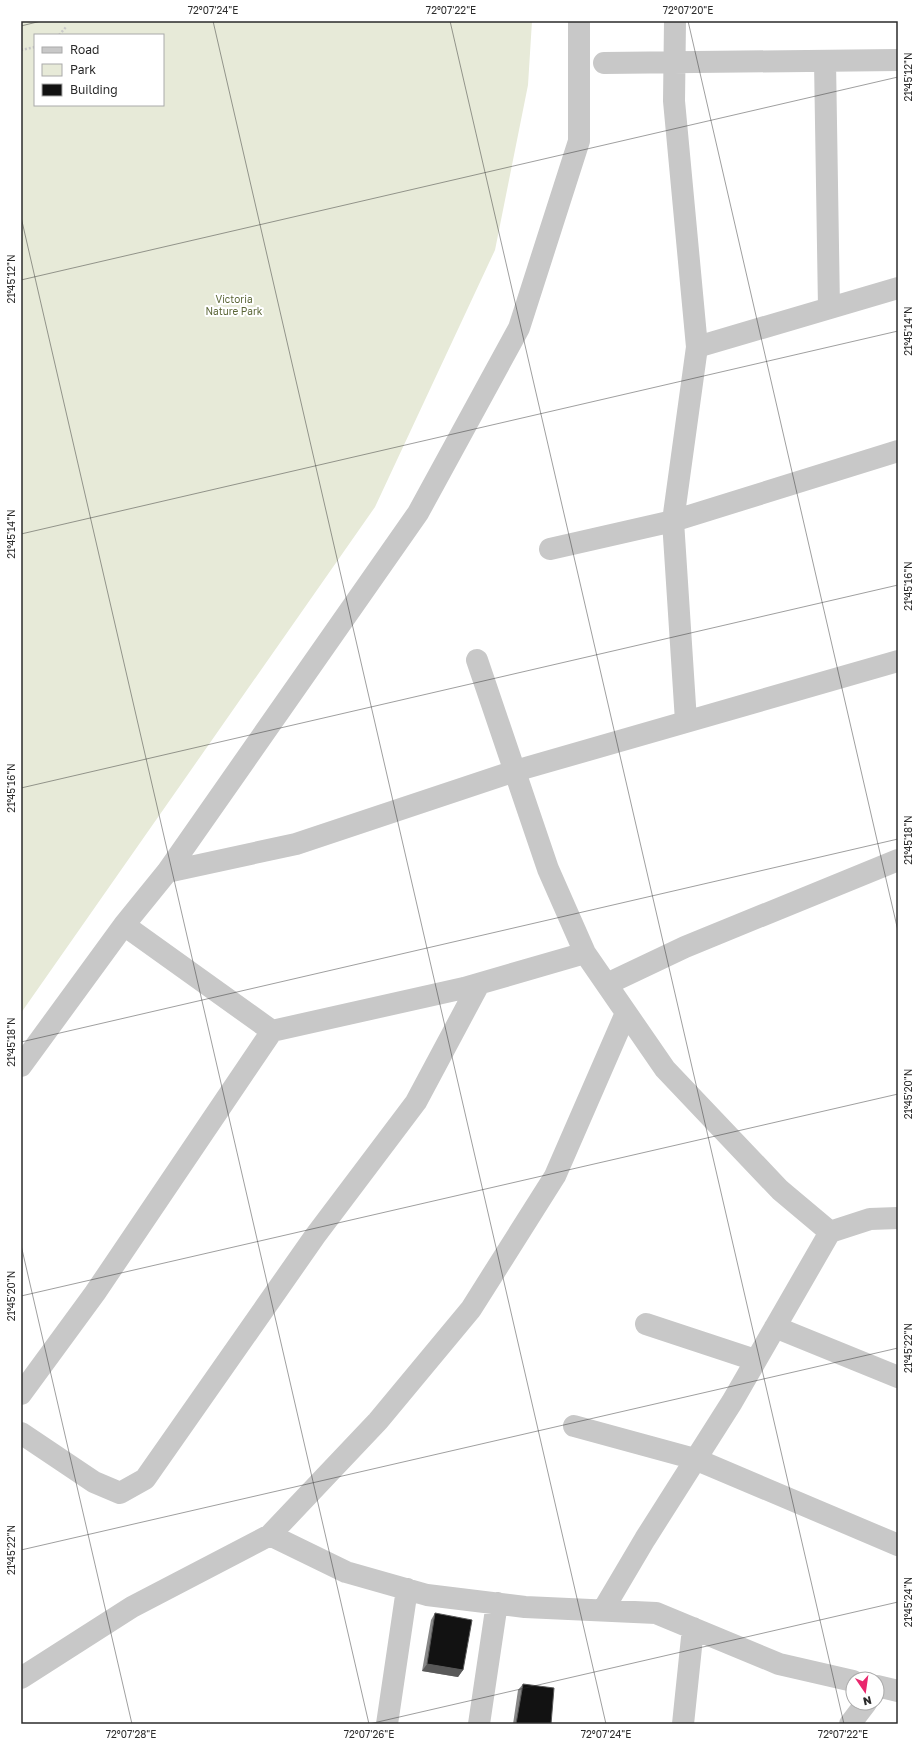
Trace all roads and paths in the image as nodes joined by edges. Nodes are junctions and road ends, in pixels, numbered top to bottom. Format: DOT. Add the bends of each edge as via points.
graph roads {
  1 [pos="579,21"];
  2 [pos="675,21"];
  3 [pos="67,26"];
  4 [pos="60,34"];
  5 [pos="34,47"];
  6 [pos="21,50"];
  7 [pos="898,60"];
  8 [pos="674,62"];
  9 [pos="825,62"];
  10 [pos="604,63"];
  11 [pos="898,288"];
  12 [pos="829,308"];
  13 [pos="697,346"];
  14 [pos="898,451"];
  15 [pos="673,521"];
  16 [pos="550,549"];
  17 [pos="477,660"];
  18 [pos="898,661"];
  19 [pos="686,722"];
  20 [pos="515,771"];
  21 [pos="898,860"];
  22 [pos="167,872"];
  23 [pos="124,925"];
  24 [pos="585,953"];
  25 [pos="479,984"];
  26 [pos="607,984"];
  27 [pos="626,1013"];
  28 [pos="272,1031"];
  29 [pos="21,1066"];
  30 [pos="898,1218"];
  31 [pos="830,1232"];
  32 [pos="646,1324"];
  33 [pos="775,1327"];
  34 [pos="755,1360"];
  35 [pos="898,1377"];
  36 [pos="21,1394"];
  37 [pos="574,1426"];
  38 [pos="21,1433"];
  39 [pos="695,1460"];
  40 [pos="270,1535"];
  41 [pos="898,1545"];
  42 [pos="406,1589"];
  43 [pos="497,1603"];
  44 [pos="603,1610"];
  45 [pos="693,1628"];
  46 [pos="21,1678"];
  47 [pos="845,1679"];
  48 [pos="861,1711"];
  49 [pos="387,1724"];
  50 [pos="479,1724"];
  51 [pos="683,1724"];
  52 [pos="850,1724"];
  1 -- 22 [label="street" via="578,141 519,328 418,513"];
  2 -- 8 [label="street"];
  3 -- 4 [label="path"];
  5 -- 6 [label="path"];
  7 -- 9 [label="street"];
  8 -- 9 [label="street"];
  8 -- 10 [label="street"];
  8 -- 13 [label="street" via="674,101"];
  9 -- 12 [label="street"];
  11 -- 12 [label="street"];
  12 -- 13 [label="street"];
  13 -- 15 [label="street"];
  14 -- 15 [label="street"];
  15 -- 16 [label="street"];
  15 -- 19 [label="street"];
  17 -- 20 [label="street"];
  18 -- 19 [label="street"];
  19 -- 20 [label="street"];
  20 -- 22 [label="street" via="296,844"];
  20 -- 24 [label="street" via="548,869"];
  21 -- 26 [label="street" via="685,947"];
  22 -- 23 [label="street"];
  23 -- 28 [label="street"];
  23 -- 29 [label="street"];
  24 -- 25 [label="street"];
  24 -- 26 [label="street"];
  25 -- 28 [label="street"];
  25 -- 38 [label="street" via="416,1102 315,1236 145,1478 120,1492 94,1482"];
  26 -- 27 [label="street"];
  27 -- 31 [label="street" via="665,1069 780,1190"];
  27 -- 40 [label="street" via="555,1176 471,1310 378,1420"];
  28 -- 36 [label="street" via="95,1293"];
  30 -- 31 [label="street" via="870,1219"];
  31 -- 33 [label="street"];
  32 -- 34 [label="street"];
  33 -- 34 [label="street"];
  33 -- 35 [label="street"];
  34 -- 39 [label="street"];
  37 -- 39 [label="street"];
  39 -- 41 [label="street"];
  39 -- 44 [label="street"];
  40 -- 42 [label="street" via="346,1572"];
  40 -- 46 [label="street" via="132,1607"];
  42 -- 43 [label="street" via="427,1595"];
  42 -- 49 [label="street"];
  43 -- 44 [label="street" via="525,1607"];
  43 -- 50 [label="street"];
  44 -- 45 [label="street" via="656,1613"];
  45 -- 47 [label="street" via="779,1664"];
  45 -- 51 [label="street"];
  48 -- 52 [label="street"];
}
